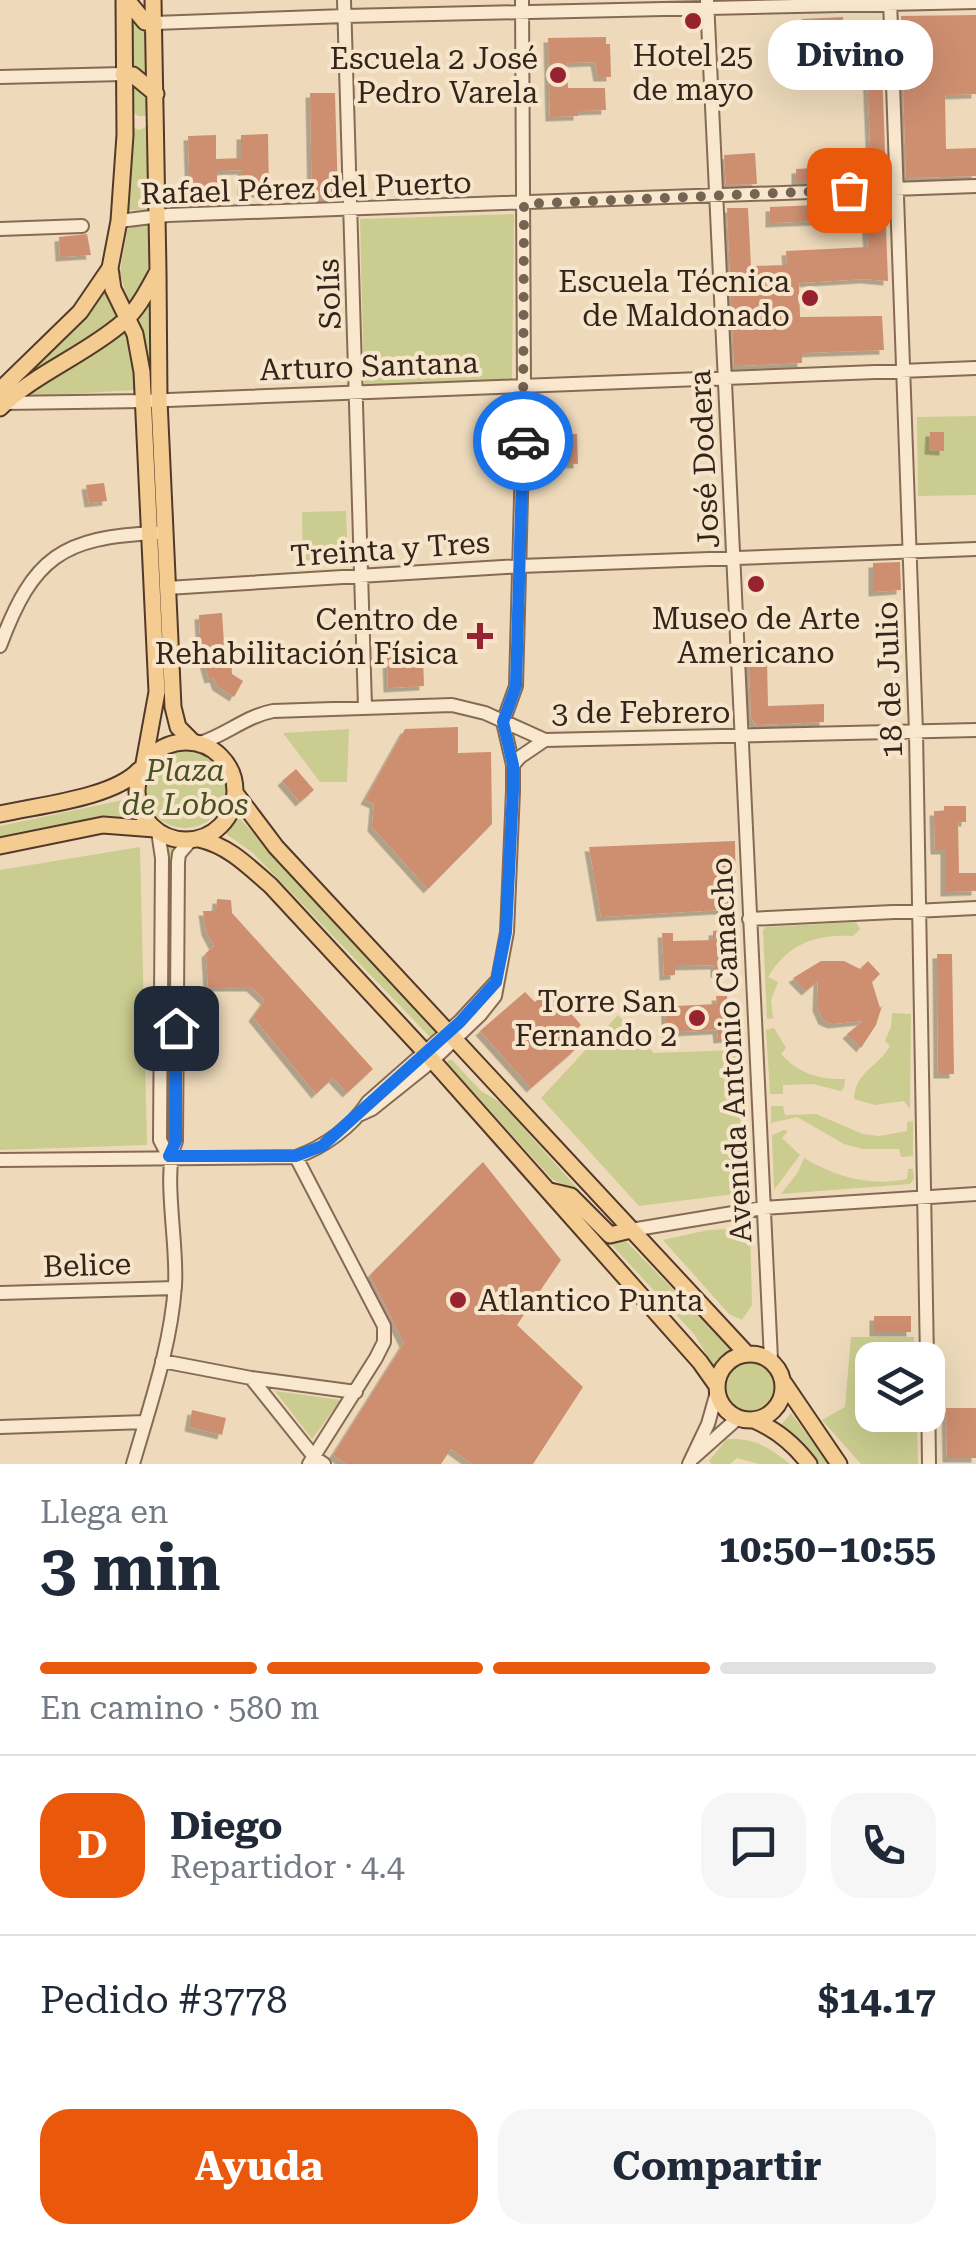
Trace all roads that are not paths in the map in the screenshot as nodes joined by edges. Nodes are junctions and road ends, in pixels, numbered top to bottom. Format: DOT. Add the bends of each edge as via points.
graph roads {
  1 [pos="125,0"];
  2 [pos="153,0"];
  3 [pos="344,0"];
  4 [pos="976,2"];
  5 [pos="890,3"];
  6 [pos="707,5"];
  7 [pos="522,6"];
  8 [pos="344,16"];
  9 [pos="154,23"];
  10 [pos="123,74"];
  11 [pos="0,77"];
  12 [pos="156,94"];
  13 [pos="156,112"];
  14 [pos="125,114"];
  15 [pos="976,186"];
  16 [pos="897,188"];
  17 [pos="715,197"];
  18 [pos="524,204"];
  19 [pos="351,210"];
  20 [pos="159,216"];
  21 [pos="118,222"];
  22 [pos="82,226"];
  23 [pos="0,229"];
  24 [pos="110,268"];
  25 [pos="158,271"];
  26 [pos="127,319"];
  27 [pos="902,368"];
  28 [pos="976,368"];
  29 [pos="724,376"];
  30 [pos="524,384"];
  31 [pos="356,392"];
  32 [pos="2,400"];
  33 [pos="151,400"];
  34 [pos="157,533"];
  35 [pos="976,549"];
  36 [pos="910,552"];
  37 [pos="734,558"];
  38 [pos="520,566"];
  39 [pos="364,576"];
  40 [pos="167,588"];
  41 [pos="0,646"];
  42 [pos="365,706"];
  43 [pos="503,722"];
  44 [pos="976,730"];
  45 [pos="916,732"];
  46 [pos="741,736"];
  47 [pos="545,740"];
  48 [pos="196,742"];
  49 [pos="143,765"];
  50 [pos="513,765"];
  51 [pos="236,794"];
  52 [pos="0,814"];
  53 [pos="156,830"];
  54 [pos="195,839"];
  55 [pos="0,846"];
  56 [pos="976,908"];
  57 [pos="918,909"];
  58 [pos="750,919"];
  59 [pos="169,990"];
  60 [pos="452,1035"];
  61 [pos="428,1056"];
  62 [pos="169,1156"];
  63 [pos="296,1156"];
  64 [pos="0,1160"];
  65 [pos="550,1191"];
  66 [pos="976,1194"];
  67 [pos="925,1199"];
  68 [pos="762,1208"];
  69 [pos="631,1230"];
  70 [pos="175,1288"];
  71 [pos="0,1292"];
  72 [pos="927,1342"];
  73 [pos="746,1354"];
  74 [pos="770,1360"];
  75 [pos="162,1361"];
  76 [pos="252,1378"];
  77 [pos="784,1384"];
  78 [pos="717,1389"];
  79 [pos="356,1392"];
  80 [pos="746,1419"];
  81 [pos="145,1422"];
  82 [pos="0,1426"];
  83 [pos="928,1432"];
  84 [pos="823,1442"];
  85 [pos="691,1461"];
  86 [pos="316,1462"];
  87 [pos="133,1464"];
  88 [pos="810,1464"];
  89 [pos="839,1464"];
  90 [pos="852,1464"];
  91 [pos="928,1464"];
  1 -- 9 [label="main road"];
  1 -- 10 [label="main road"];
  2 -- 9 [label="main road"];
  3 -- 8 [label="street, Solís"];
  4 -- 5 [label="street"];
  5 -- 6 [label="street"];
  5 -- 16 [label="street, 18 de Julio"];
  6 -- 7 [label="street"];
  6 -- 17 [label="street, José Dodera"];
  7 -- 8 [label="street"];
  7 -- 18 [label="street"];
  8 -- 9 [label="street"];
  8 -- 19 [label="street, Solís"];
  9 -- 12 [label="main road"];
  10 -- 11 [label="street"];
  10 -- 12 [label="main road"];
  10 -- 14 [label="main road"];
  12 -- 13 [label="main road"];
  13 -- 14 [label="main road" via="142,124"];
  13 -- 20 [label="main road"];
  14 -- 21 [label="main road"];
  15 -- 16 [label="street, Rafael Pérez del Puerto"];
  16 -- 17 [label="street, Rafael Pérez del Puerto"];
  16 -- 27 [label="street, 18 de Julio"];
  17 -- 18 [label="street, Rafael Pérez del Puerto"];
  17 -- 29 [label="street, José Dodera"];
  18 -- 19 [label="street, Rafael Pérez del Puerto"];
  18 -- 30 [label="street"];
  19 -- 20 [label="street, Rafael Pérez del Puerto"];
  19 -- 31 [label="street, Solís"];
  20 -- 21 [label="street, Rafael Pérez del Puerto"];
  20 -- 25 [label="main road"];
  21 -- 24 [label="main road"];
  22 -- 23 [label="street"];
  24 -- 26 [label="main road"];
  24 -- 32 [label="main road"];
  25 -- 26 [label="main road"];
  25 -- 33 [label="main road"];
  26 -- 32 [label="main road"];
  26 -- 33 [label="main road"];
  27 -- 28 [label="street, Arturo Santana"];
  27 -- 29 [label="street, Arturo Santana"];
  27 -- 36 [label="street, 18 de Julio"];
  29 -- 30 [label="street, Arturo Santana"];
  29 -- 37 [label="street, José Dodera"];
  30 -- 31 [label="street, Arturo Santana"];
  30 -- 38 [label="street"];
  31 -- 33 [label="street, Arturo Santana"];
  31 -- 39 [label="street, Solís"];
  32 -- 33 [label="street, Arturo Santana"];
  33 -- 34 [label="main road"];
  34 -- 40 [label="main road"];
  34 -- 41 [label="street" via="83,542 56,557 18,598"];
  34 -- 49 [label="main road" via="157,692"];
  35 -- 36 [label="street, Treinta y Tres"];
  36 -- 37 [label="street, Treinta y Tres"];
  36 -- 45 [label="street, 18 de Julio"];
  37 -- 38 [label="street, Treinta y Tres"];
  37 -- 46 [label="street, José Dodera"];
  38 -- 39 [label="street, Treinta y Tres"];
  38 -- 43 [label="street" via="516,686"];
  39 -- 40 [label="street, Treinta y Tres"];
  39 -- 42 [label="street, Solís"];
  40 -- 48 [label="main road" via="173,707 178,727"];
  42 -- 43 [label="street, 3 de Febrero" via="452,705"];
  42 -- 48 [label="street, 3 de Febrero" via="262,714"];
  43 -- 47 [label="street, 3 de Febrero"];
  43 -- 50 [label="street"];
  44 -- 45 [label="street, 3 de Febrero"];
  45 -- 46 [label="street, 3 de Febrero"];
  45 -- 57 [label="street, 18 de Julio"];
  46 -- 47 [label="street, 3 de Febrero"];
  46 -- 58 [label="street, Avenida Antonio Camacho"];
  47 -- 50 [label="street"];
  48 -- 49 [label="main road" via="167,745"];
  48 -- 51 [label="main road" via="228,764"];
  49 -- 52 [label="main road" via="128,782 108,790"];
  49 -- 53 [label="main road" via="139,807"];
  50 -- 60 [label="street" via="506,932 496,982"];
  51 -- 54 [label="main road" via="220,826"];
  51 -- 60 [label="main road" via="276,847"];
  53 -- 54 [label="main road"];
  53 -- 55 [label="main road" via="103,825"];
  53 -- 59 [label="street"];
  54 -- 59 [label="street" via="178,862"];
  54 -- 61 [label="main road" via="218,844 271,886"];
  56 -- 57 [label="street"];
  57 -- 58 [label="street"];
  57 -- 67 [label="street, 18 de Julio"];
  58 -- 68 [label="street, Avenida Antonio Camacho"];
  59 -- 62 [label="street" via="176,1141"];
  60 -- 61 [label="street"];
  60 -- 69 [label="main road"];
  61 -- 63 [label="street" via="372,1109 322,1146"];
  61 -- 65 [label="main road"];
  62 -- 63 [label="street"];
  62 -- 64 [label="street"];
  62 -- 70 [label="street"];
  63 -- 79 [label="street" via="384,1326 384,1342"];
  65 -- 69 [label="main road" via="571,1196 610,1235"];
  65 -- 78 [label="main road"];
  66 -- 67 [label="street"];
  67 -- 68 [label="street"];
  67 -- 72 [label="street, 18 de Julio"];
  68 -- 69 [label="street"];
  68 -- 74 [label="street, Avenida Antonio Camacho"];
  69 -- 73 [label="main road"];
  70 -- 71 [label="street, Belice"];
  70 -- 75 [label="street"];
  73 -- 74 [label="main road"];
  73 -- 78 [label="main road" via="729,1361"];
  74 -- 77 [label="main road"];
  75 -- 76 [label="street"];
  75 -- 81 [label="street"];
  76 -- 79 [label="street"];
  76 -- 86 [label="street"];
  77 -- 80 [label="main road" via="779,1404 764,1418"];
  77 -- 84 [label="main road"];
  78 -- 80 [label="main road" via="723,1407"];
  78 -- 85 [label="street"];
  79 -- 86 [label="street"];
  80 -- 85 [label="street"];
  80 -- 88 [label="main road" via="788,1440"];
  81 -- 82 [label="street"];
  81 -- 87 [label="street"];
  83 -- 91 [label="street"];
  84 -- 89 [label="main road"];
  84 -- 90 [label="main road"];
}
